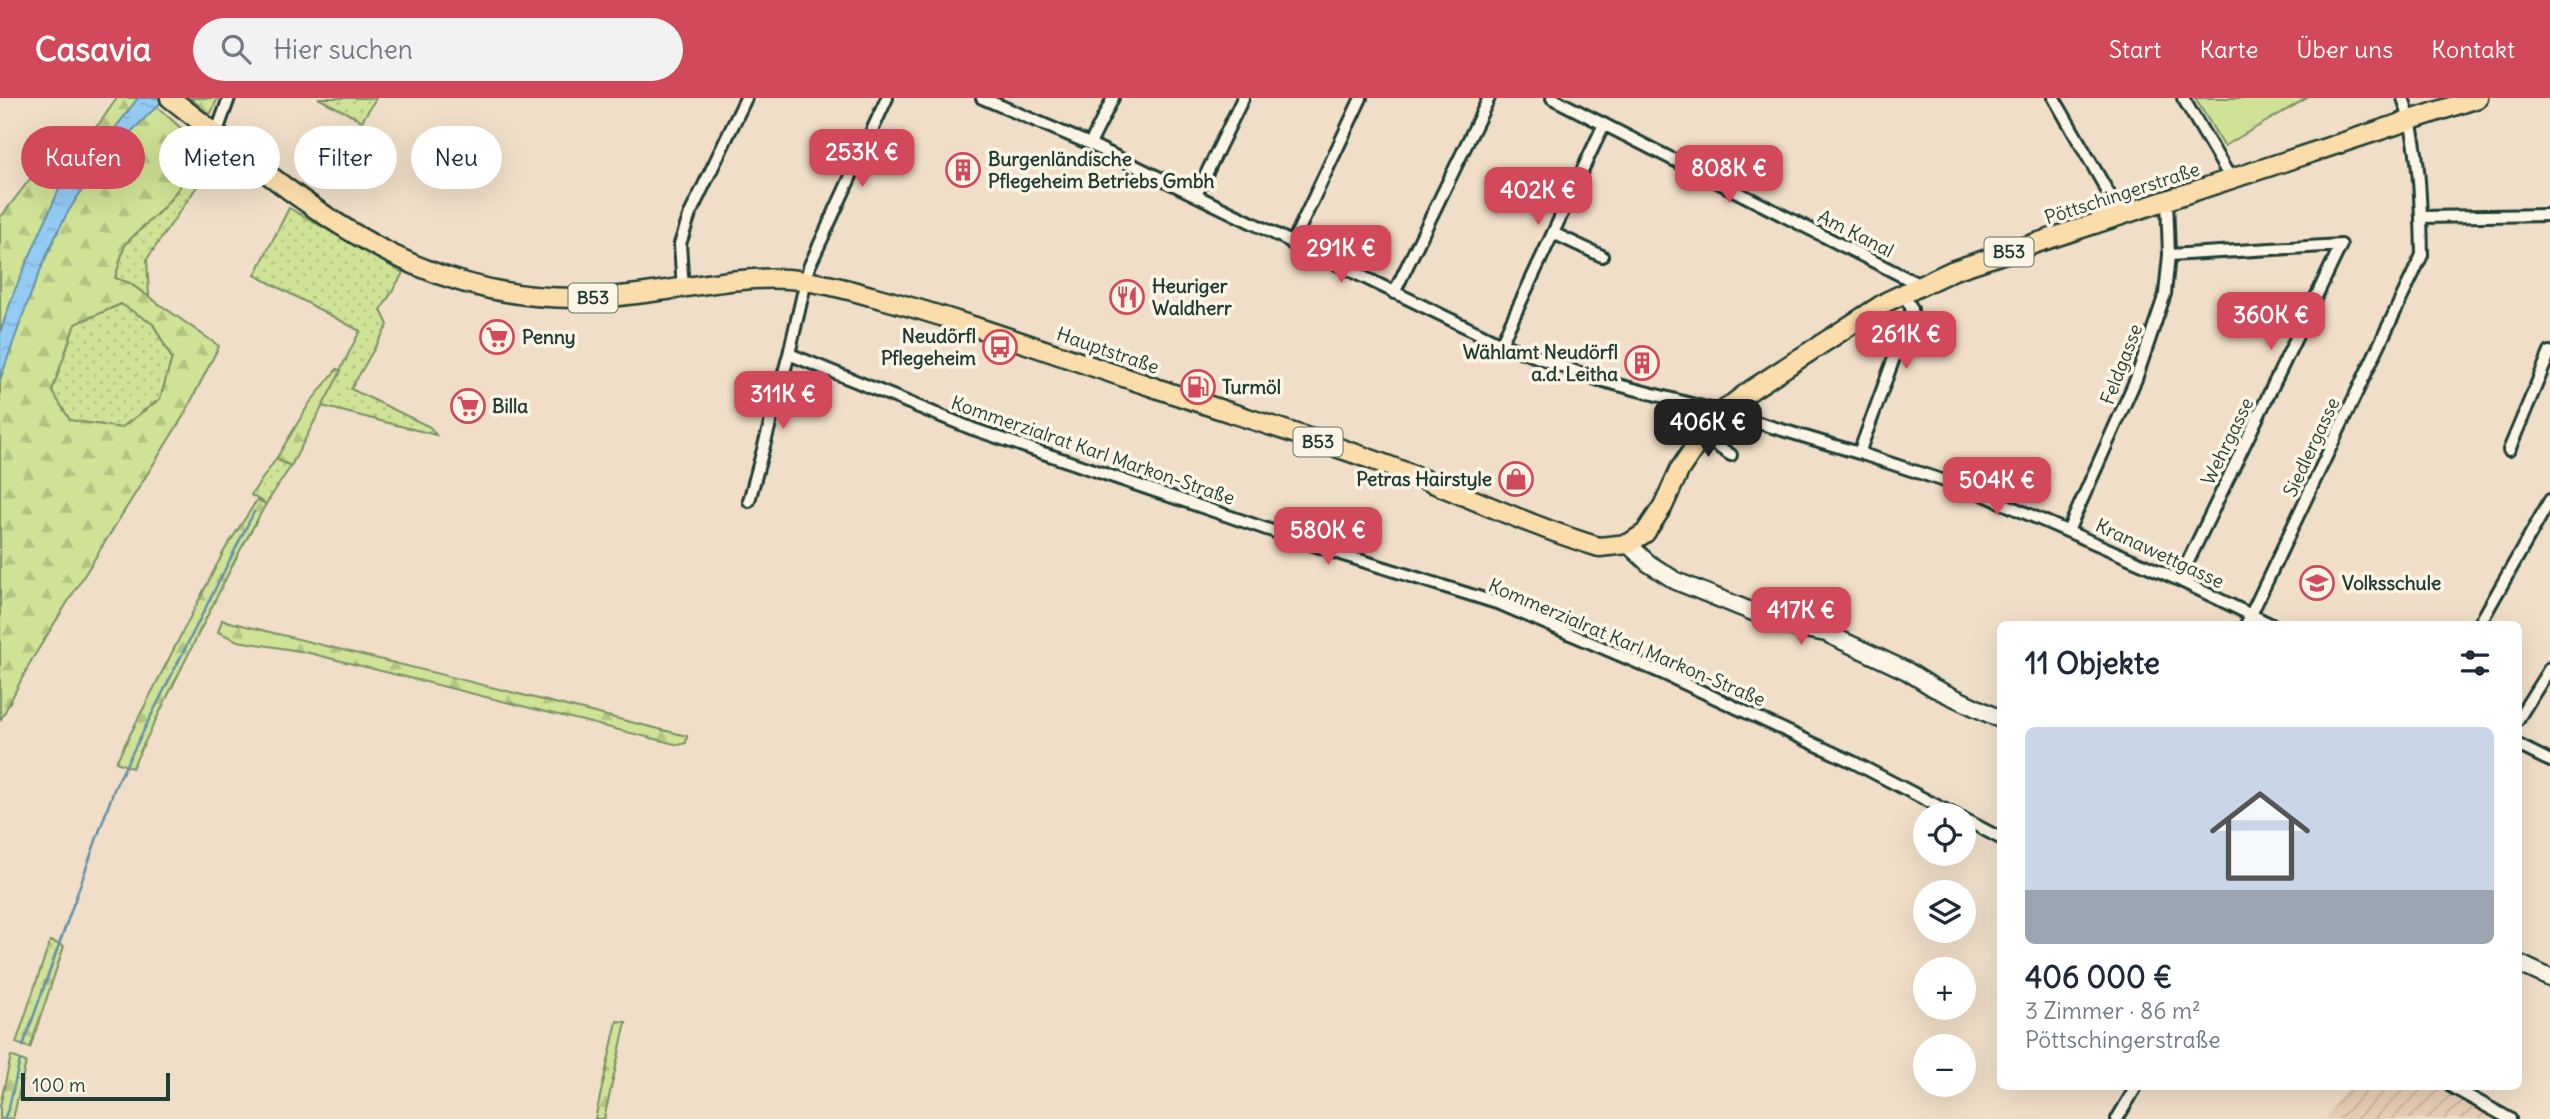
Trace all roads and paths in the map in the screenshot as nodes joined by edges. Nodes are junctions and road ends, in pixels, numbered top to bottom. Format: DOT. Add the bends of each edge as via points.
graph roads {
  1 [pos="170,98"];
  2 [pos="229,98"];
  3 [pos="746,98"];
  4 [pos="887,98"];
  5 [pos="982,98"];
  6 [pos="1113,98"];
  7 [pos="1243,98"];
  8 [pos="1361,98"];
  9 [pos="1489,98"];
  10 [pos="1552,98"];
  11 [pos="2054,98"];
  12 [pos="2183,98"];
  13 [pos="2403,98"];
  14 [pos="2478,98"];
  15 [pos="2411,120"];
  16 [pos="1604,124"];
  17 [pos="206,126"];
  18 [pos="219,126"];
  19 [pos="1090,145"];
  20 [pos="2231,180"];
  21 [pos="280,182"];
  22 [pos="1196,195"];
  23 [pos="2167,200"];
  24 [pos="2121,215"];
  25 [pos="2550,215"];
  26 [pos="2421,217"];
  27 [pos="1553,233"];
  28 [pos="1292,244"];
  29 [pos="2169,255"];
  30 [pos="1602,256"];
  31 [pos="806,282"];
  32 [pos="1920,285"];
  33 [pos="683,289"];
  34 [pos="1394,293"];
  35 [pos="1903,293"];
  36 [pos="1501,344"];
  37 [pos="2550,352"];
  38 [pos="789,354"];
  39 [pos="1722,412"];
  40 [pos="1702,436"];
  41 [pos="2509,450"];
  42 [pos="1860,453"];
  43 [pos="1731,455"];
  44 [pos="2550,500"];
  45 [pos="749,501"];
  46 [pos="2068,531"];
  47 [pos="1629,544"];
  48 [pos="2179,580"];
  49 [pos="2248,620"];
  50 [pos="2481,621"];
  51 [pos="2550,668"];
  52 [pos="2522,713"];
  53 [pos="1997,718"];
  54 [pos="2522,747"];
  55 [pos="2550,761"];
  56 [pos="1932,803"];
  57 [pos="1976,825"];
  58 [pos="1997,836"];
  59 [pos="2522,965"];
  60 [pos="2550,978"];
  61 [pos="2134,1090"];
  62 [pos="2457,1090"];
  63 [pos="2117,1119"];
  64 [pos="2510,1119"];
  1 -- 17 [label="main road, Hauptstraße / B53"];
  2 -- 18 [label="street"];
  3 -- 33 [label="street" via="680,244"];
  4 -- 31 [label="street"];
  5 -- 19 [label="street, Kranawettgasse"];
  6 -- 19 [label="street"];
  7 -- 22 [label="street"];
  8 -- 28 [label="street"];
  9 -- 34 [label="street"];
  10 -- 16 [label="street, Am Kanal"];
  11 -- 24 [label="street"];
  12 -- 20 [label="street"];
  13 -- 15 [label="street, Siedlergasse"];
  14 -- 15 [label="main road, Pöttschingerstraße / B53"];
  15 -- 20 [label="main road, Pöttschingerstraße / B53"];
  15 -- 26 [label="street, Siedlergasse"];
  16 -- 27 [label="street"];
  16 -- 32 [label="street, Am Kanal"];
  19 -- 22 [label="street, Kranawettgasse"];
  20 -- 23 [label="main road, Pöttschingerstraße / B53"];
  21 -- 33 [label="main road, Hauptstraße / B53" via="333,222 392,257 456,282 551,298 604,298"];
  22 -- 28 [label="street, Kranawettgasse"];
  23 -- 24 [label="main road, Pöttschingerstraße / B53"];
  23 -- 29 [label="street, Feldgasse"];
  24 -- 32 [label="main road, Pöttschingerstraße / B53"];
  25 -- 26 [label="street"];
  26 -- 49 [label="street, Siedlergasse" via="2422,255"];
  27 -- 30 [label="street"];
  27 -- 36 [label="street"];
  28 -- 34 [label="street, Kranawettgasse"];
  29 -- 46 [label="street, Feldgasse" via="2165,293 2136,379"];
  29 -- 48 [label="street, Wehrgasse" via="2341,245"];
  31 -- 33 [label="main road, Hauptstraße / B53" via="735,281"];
  31 -- 38 [label="street"];
  31 -- 47 [label="main road, Hauptstraße / B53" via="904,305 1335,447 1582,542 1599,547"];
  32 -- 35 [label="main road, Pöttschingerstraße / B53"];
  34 -- 36 [label="street, Kranawettgasse"];
  35 -- 39 [label="main road, Pöttschingerstraße / B53"];
  35 -- 42 [label="street" via="1912,309"];
  36 -- 39 [label="street, Kranawettgasse" via="1599,380"];
  37 -- 41 [label="street"];
  38 -- 45 [label="street"];
  38 -- 56 [label="street, Kommerzialrat Karl Markon-Straße" via="974,429 1500,604 1664,674"];
  39 -- 40 [label="main road, Pöttschingerstraße / B53"];
  39 -- 42 [label="street, Kranawettgasse"];
  40 -- 43 [label="street"];
  40 -- 47 [label="main road, Pöttschingerstraße / B53" via="1655,521"];
  42 -- 46 [label="street, Kranawettgasse" via="1975,491"];
  44 -- 50 [label="street"];
  46 -- 48 [label="street, Kranawettgasse"];
  47 -- 53 [label="street" via="1648,563 1676,580 1787,626 1826,633"];
  48 -- 49 [label="street, Kranawettgasse"];
  51 -- 52 [label="street"];
  54 -- 55 [label="street"];
  57 -- 58 [label="street"];
  59 -- 60 [label="street"];
  61 -- 63 [label="street"];
  62 -- 64 [label="street"];
}
